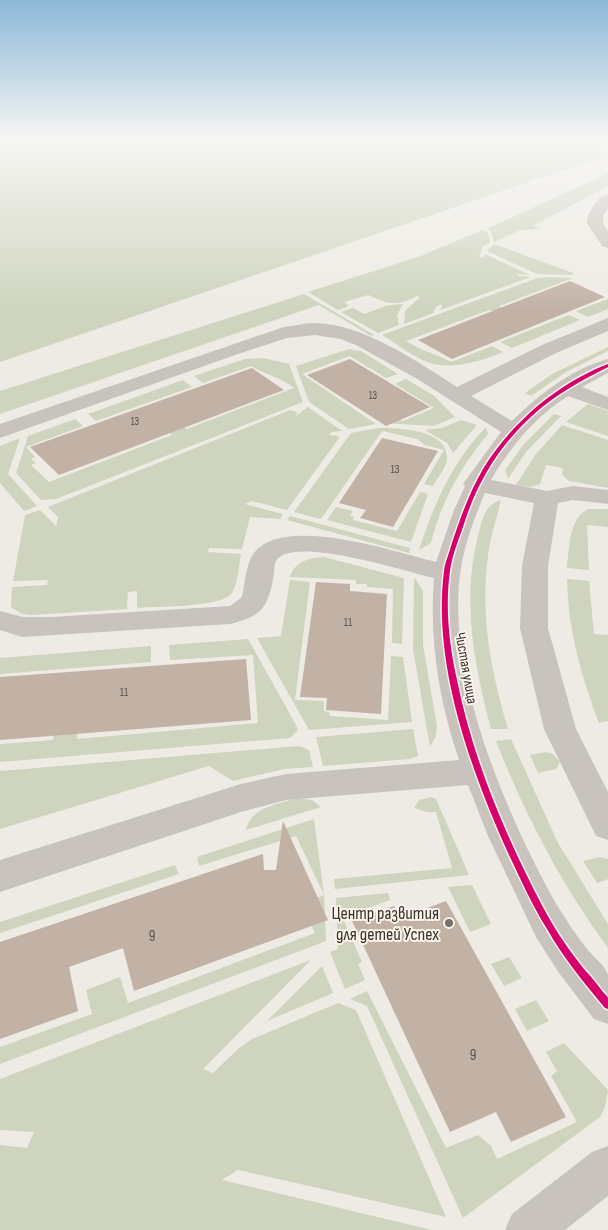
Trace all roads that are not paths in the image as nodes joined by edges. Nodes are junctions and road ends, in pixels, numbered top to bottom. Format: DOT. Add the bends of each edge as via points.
graph roads {
  1 [pos="608,198"];
  2 [pos="608,243"];
  3 [pos="608,324"];
  4 [pos="608,365"];
  5 [pos="567,388"];
  6 [pos="456,395"];
  7 [pos="608,404"];
  8 [pos="514,430"];
  9 [pos="0,431"];
  10 [pos="475,484"];
  11 [pos="608,497"];
  12 [pos="547,498"];
  13 [pos="447,573"];
  14 [pos="0,620"];
  15 [pos="480,771"];
  16 [pos="608,826"];
  17 [pos="0,876"];
  18 [pos="608,1005"];
  19 [pos="608,1168"];
  20 [pos="528,1230"];
  1 -- 2 [label="street" via="595,216 594,223"];
  3 -- 6 [label="street"];
  4 -- 5 [label="street, Чистая улица"];
  5 -- 7 [label="street"];
  5 -- 8 [label="street, Чистая улица" via="533,411"];
  6 -- 8 [label="street"];
  6 -- 9 [label="street" via="363,340 329,331 300,330 234,349"];
  8 -- 10 [label="street, Чистая улица" via="493,454"];
  10 -- 12 [label="street"];
  10 -- 13 [label="street, Чистая улица" via="460,522"];
  11 -- 12 [label="street" via="573,493"];
  12 -- 16 [label="street" via="535,566 534,628 560,728"];
  13 -- 14 [label="street" via="321,543 292,543 275,548 264,557 255,601 241,612 230,615 50,627 22,627"];
  13 -- 15 [label="street, Чистая улица" via="446,620 452,670 464,726"];
  15 -- 17 [label="street" via="286,788 241,798"];
  15 -- 18 [label="street, Чистая улица" via="502,829 543,915"];
  19 -- 20 [label="street"];
}
